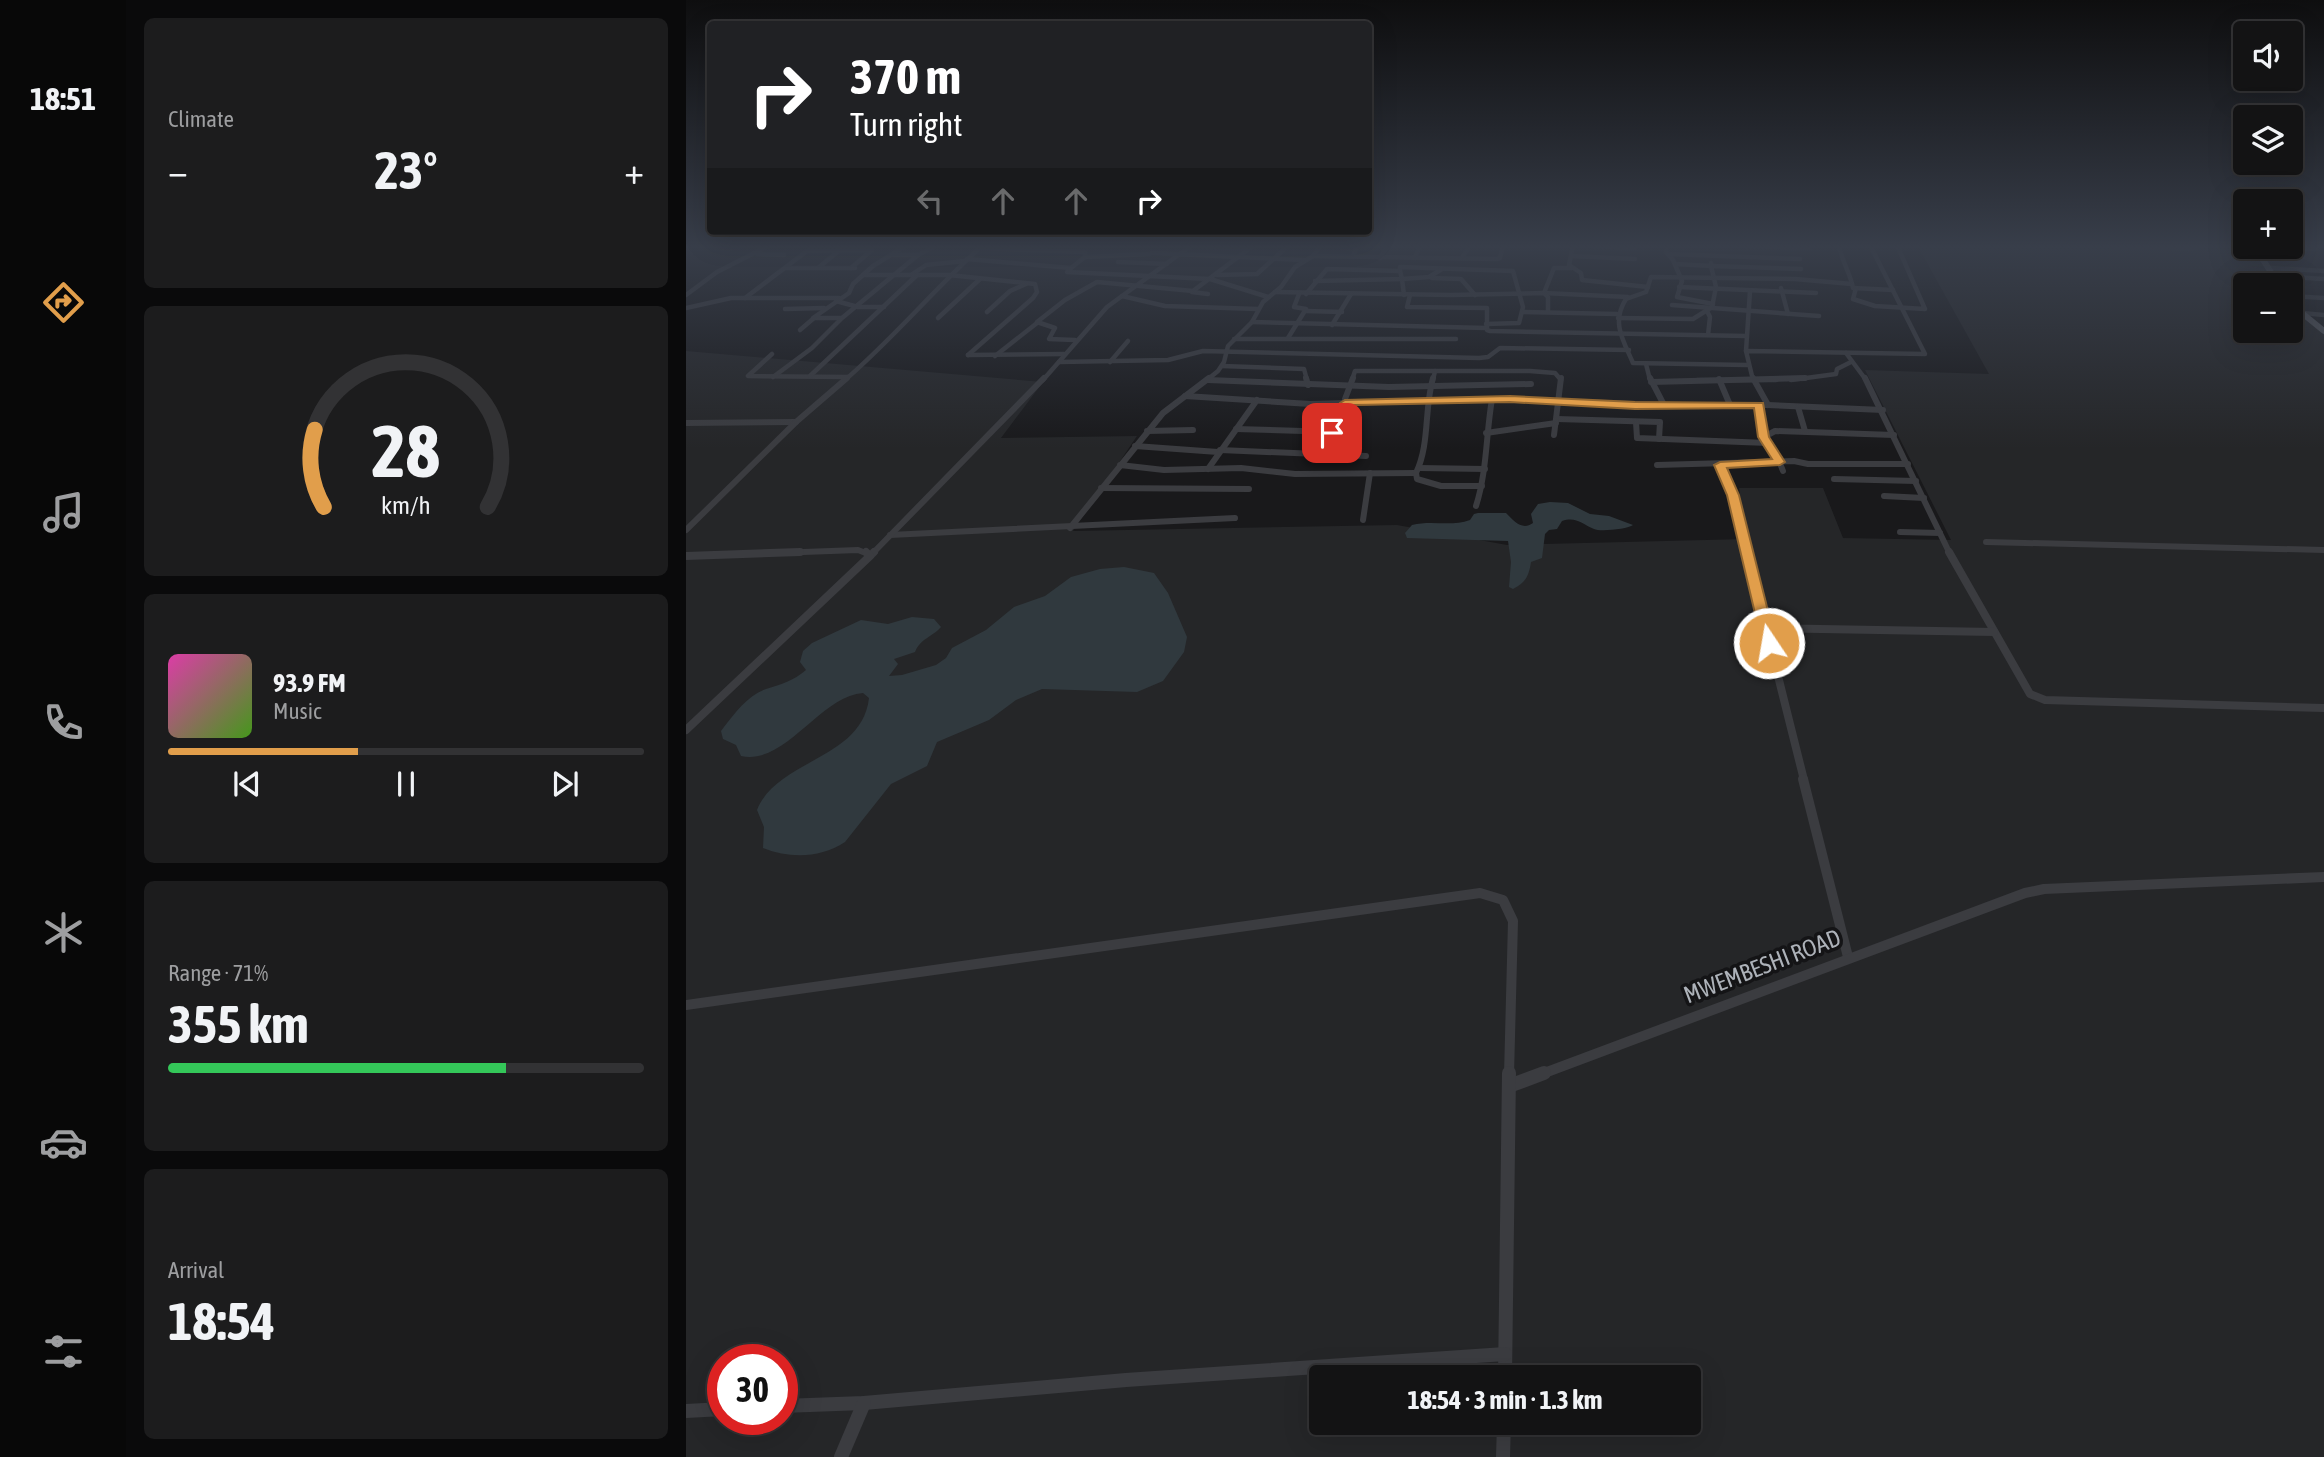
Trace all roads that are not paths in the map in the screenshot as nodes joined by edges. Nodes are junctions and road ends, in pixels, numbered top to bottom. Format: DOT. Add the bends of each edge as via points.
graph roads {
  1 [pos="819,313"];
  2 [pos="847,313"];
  3 [pos="878,313"];
  4 [pos="911,313"];
  5 [pos="944,313"];
  6 [pos="1017,313"];
  7 [pos="1049,313"];
  8 [pos="1101,313"];
  9 [pos="1256,313"];
  10 [pos="1305,313"];
  11 [pos="1342,313"];
  12 [pos="1487,313"];
  13 [pos="1522,313"];
  14 [pos="1577,313"];
  15 [pos="1620,313"];
  16 [pos="1703,313"];
  17 [pos="1710,313"];
  18 [pos="1747,313"];
  19 [pos="1774,313"];
  20 [pos="1905,313"];
  21 [pos="2303,313"];
  22 [pos="2304,313"];
  23 [pos="1788,314"];
  24 [pos="2303,314"];
  25 [pos="2324,315"];
  26 [pos="1618,316"];
  27 [pos="1819,316"];
  28 [pos="814,318"];
  29 [pos="842,318"];
  30 [pos="939,318"];
  31 [pos="1678,320"];
  32 [pos="1252,322"];
  33 [pos="1037,323"];
  34 [pos="1298,324"];
  35 [pos="1332,325"];
  36 [pos="1486,326"];
  37 [pos="1536,326"];
  38 [pos="1578,328"];
  39 [pos="800,330"];
  40 [pos="1619,332"];
  41 [pos="2324,332"];
  42 [pos="1536,334"];
  43 [pos="1674,335"];
  44 [pos="1708,335"];
  45 [pos="1746,336"];
  46 [pos="1288,338"];
  47 [pos="1317,338"];
  48 [pos="1052,339"];
  49 [pos="1234,339"];
  50 [pos="1456,339"];
  51 [pos="1075,340"];
  52 [pos="1128,341"];
  53 [pos="1580,345"];
  54 [pos="1533,349"];
  55 [pos="1629,350"];
  56 [pos="1746,351"];
  57 [pos="1225,352"];
  58 [pos="1846,353"];
  59 [pos="772,354"];
  60 [pos="1064,354"];
  61 [pos="1311,354"];
  62 [pos="1036,355"];
  63 [pos="995,356"];
  64 [pos="1580,361"];
  65 [pos="1059,362"];
  66 [pos="1110,362"];
  67 [pos="1851,362"];
  68 [pos="1646,364"];
  69 [pos="1747,365"];
  70 [pos="1222,366"];
  71 [pos="1396,371"];
  72 [pos="1435,371"];
  73 [pos="1530,372"];
  74 [pos="810,376"];
  75 [pos="773,377"];
  76 [pos="848,377"];
  77 [pos="1718,379"];
  78 [pos="1754,379"];
  79 [pos="1208,380"];
  80 [pos="1651,382"];
  81 [pos="1280,384"];
  82 [pos="1531,384"];
  83 [pos="1308,385"];
  84 [pos="1430,386"];
  85 [pos="1350,387"];
  86 [pos="1393,387"];
  87 [pos="1185,396"];
  88 [pos="1492,399"];
  89 [pos="1427,400"];
  90 [pos="1534,400"];
  91 [pos="1260,401"];
  92 [pos="1559,401"];
  93 [pos="1345,403"];
  94 [pos="1664,405"];
  95 [pos="1730,405"];
  96 [pos="1759,405"];
  97 [pos="1768,405"];
  98 [pos="1798,407"];
  99 [pos="1883,410"];
  100 [pos="1556,421"];
  101 [pos="796,422"];
  102 [pos="1636,422"];
  103 [pos="686,423"];
  104 [pos="1236,429"];
  105 [pos="1193,430"];
  106 [pos="1805,430"];
  107 [pos="1147,431"];
  108 [pos="1486,433"];
  109 [pos="1554,435"];
  110 [pos="1894,435"];
  111 [pos="1659,439"];
  112 [pos="1766,439"];
  113 [pos="1135,446"];
  114 [pos="1219,451"];
  115 [pos="1366,456"];
  116 [pos="1780,462"];
  117 [pos="1908,464"];
  118 [pos="1120,465"];
  119 [pos="1657,465"];
  120 [pos="1720,465"];
  121 [pos="1208,469"];
  122 [pos="1485,469"];
  123 [pos="1418,470"];
  124 [pos="1783,471"];
  125 [pos="1370,473"];
  126 [pos="1834,480"];
  127 [pos="1916,481"];
  128 [pos="1482,486"];
  129 [pos="1101,488"];
  130 [pos="1249,489"];
  131 [pos="1884,496"];
  132 [pos="1924,498"];
  133 [pos="1476,506"];
  134 [pos="1235,518"];
  135 [pos="1363,520"];
  136 [pos="1070,528"];
  137 [pos="686,530"];
  138 [pos="1900,532"];
  139 [pos="1940,533"];
  140 [pos="890,535"];
  141 [pos="1986,542"];
  142 [pos="2324,550"];
  143 [pos="686,556"];
  144 [pos="870,556"];
  145 [pos="1766,628"];
  146 [pos="1994,632"];
  147 [pos="2324,708"];
  148 [pos="686,730"];
  149 [pos="2324,877"];
  150 [pos="1847,957"];
  151 [pos="686,1005"];
  152 [pos="1509,1086"];
  153 [pos="1505,1354"];
  154 [pos="1505,1365"];
  155 [pos="864,1403"];
  156 [pos="798,1405"];
  157 [pos="707,1410"];
  158 [pos="686,1411"];
  159 [pos="1504,1435"];
  160 [pos="842,1457"];
  161 [pos="1503,1457"];
  1 -- 28 [label="street"];
  2 -- 29 [label="street"];
  3 -- 74 [label="street"];
  4 -- 76 [label="street"];
  5 -- 30 [label="street"];
  6 -- 63 [label="street" via="967,355"];
  7 -- 33 [label="street"];
  8 -- 51 [label="street"];
  9 -- 32 [label="street"];
  10 -- 34 [label="street"];
  11 -- 35 [label="street"];
  12 -- 36 [label="street"];
  13 -- 36 [label="street" via="1517,324"];
  14 -- 26 [label="street"];
  14 -- 38 [label="street"];
  15 -- 26 [label="street"];
  16 -- 31 [label="street" via="1695,319"];
  17 -- 44 [label="street"];
  18 -- 45 [label="street"];
  19 -- 23 [label="street"];
  20 -- 58 [label="street" via="1925,354"];
  21 -- 25 [label="street"];
  22 -- 41 [label="main road"];
  23 -- 27 [label="street"];
  24 -- 41 [label="main road"];
  26 -- 31 [label="street"];
  26 -- 40 [label="street"];
  28 -- 29 [label="street"];
  28 -- 39 [label="street"];
  29 -- 75 [label="street"];
  31 -- 43 [label="street"];
  32 -- 34 [label="street"];
  32 -- 49 [label="street"];
  33 -- 48 [label="street" via="1055,328 1048,338"];
  33 -- 63 [label="street"];
  34 -- 35 [label="street"];
  34 -- 46 [label="street"];
  35 -- 36 [label="street"];
  36 -- 42 [label="street" via="1490,331"];
  37 -- 42 [label="street"];
  38 -- 40 [label="street"];
  38 -- 42 [label="street"];
  38 -- 53 [label="street"];
  40 -- 43 [label="street"];
  40 -- 55 [label="street"];
  42 -- 54 [label="street"];
  43 -- 44 [label="street"];
  44 -- 45 [label="street"];
  45 -- 56 [label="street"];
  46 -- 47 [label="street"];
  46 -- 49 [label="street"];
  47 -- 50 [label="street"];
  47 -- 61 [label="street"];
  48 -- 51 [label="street"];
  48 -- 62 [label="street"];
  49 -- 57 [label="street"];
  51 -- 60 [label="street"];
  52 -- 66 [label="street"];
  53 -- 54 [label="street"];
  53 -- 55 [label="street"];
  53 -- 64 [label="street"];
  54 -- 61 [label="street" via="1498,349 1479,358"];
  55 -- 68 [label="street" via="1633,363"];
  56 -- 58 [label="street"];
  56 -- 69 [label="street"];
  57 -- 61 [label="street"];
  57 -- 66 [label="street"];
  57 -- 70 [label="street"];
  58 -- 67 [label="street"];
  59 -- 75 [label="street" via="748,376"];
  60 -- 62 [label="street"];
  60 -- 65 [label="street"];
  62 -- 63 [label="street"];
  65 -- 66 [label="street"];
  65 -- 140 [label="street"];
  67 -- 78 [label="street" via="1836,374"];
  67 -- 99 [label="street" via="1862,372"];
  68 -- 69 [label="street"];
  68 -- 80 [label="street"];
  69 -- 78 [label="street"];
  70 -- 79 [label="street"];
  70 -- 83 [label="street" via="1304,369"];
  71 -- 72 [label="street"];
  71 -- 85 [label="street" via="1355,371"];
  71 -- 86 [label="street"];
  72 -- 73 [label="street"];
  72 -- 84 [label="street"];
  73 -- 82 [label="street"];
  73 -- 92 [label="street" via="1562,377"];
  74 -- 75 [label="street"];
  74 -- 76 [label="street"];
  76 -- 101 [label="street"];
  77 -- 78 [label="street"];
  77 -- 80 [label="street"];
  77 -- 95 [label="street"];
  78 -- 97 [label="street"];
  79 -- 81 [label="street"];
  79 -- 87 [label="street"];
  80 -- 94 [label="street"];
  81 -- 83 [label="street"];
  81 -- 91 [label="street"];
  82 -- 84 [label="street"];
  82 -- 90 [label="street"];
  83 -- 85 [label="street"];
  84 -- 86 [label="street"];
  84 -- 89 [label="street"];
  85 -- 86 [label="street"];
  85 -- 93 [label="street"];
  87 -- 91 [label="street"];
  87 -- 107 [label="street"];
  88 -- 89 [label="street"];
  88 -- 90 [label="street"];
  88 -- 108 [label="street"];
  89 -- 93 [label="street"];
  89 -- 123 [label="street" via="1424,457"];
  90 -- 92 [label="street"];
  91 -- 93 [label="street"];
  91 -- 104 [label="street"];
  92 -- 94 [label="street"];
  92 -- 100 [label="street"];
  93 -- 104 [label="street" via="1347,411 1336,432"];
  94 -- 95 [label="street"];
  95 -- 96 [label="street"];
  96 -- 97 [label="street"];
  96 -- 112 [label="street"];
  97 -- 98 [label="street"];
  98 -- 99 [label="street"];
  98 -- 106 [label="street"];
  99 -- 110 [label="street"];
  100 -- 102 [label="street"];
  100 -- 108 [label="street"];
  100 -- 109 [label="street"];
  101 -- 103 [label="street"];
  101 -- 137 [label="street"];
  102 -- 111 [label="street" via="1636,437"];
  102 -- 111 [label="street" via="1660,422"];
  104 -- 114 [label="street"];
  105 -- 107 [label="street"];
  106 -- 110 [label="street"];
  106 -- 112 [label="street" via="1775,431"];
  107 -- 113 [label="street"];
  108 -- 122 [label="street"];
  110 -- 117 [label="street"];
  111 -- 112 [label="street"];
  112 -- 116 [label="street"];
  113 -- 114 [label="street"];
  113 -- 118 [label="street"];
  114 -- 115 [label="street"];
  114 -- 121 [label="street"];
  116 -- 117 [label="street"];
  116 -- 120 [label="street"];
  116 -- 124 [label="street"];
  117 -- 127 [label="street"];
  118 -- 121 [label="street"];
  118 -- 129 [label="street"];
  119 -- 120 [label="street"];
  120 -- 145 [label="street" via="1733,495"];
  121 -- 125 [label="street"];
  122 -- 123 [label="street"];
  122 -- 128 [label="street"];
  123 -- 125 [label="street"];
  123 -- 128 [label="street" via="1417,479 1435,485"];
  125 -- 135 [label="street"];
  126 -- 127 [label="street"];
  127 -- 132 [label="street"];
  128 -- 133 [label="street"];
  129 -- 130 [label="street"];
  129 -- 136 [label="street"];
  131 -- 132 [label="street"];
  132 -- 139 [label="street"];
  134 -- 136 [label="street"];
  136 -- 140 [label="street"];
  138 -- 139 [label="street"];
  139 -- 146 [label="street"];
  140 -- 144 [label="street"];
  141 -- 142 [label="street"];
  143 -- 144 [label="street" via="858,550"];
  144 -- 148 [label="street"];
  145 -- 146 [label="street"];
  145 -- 150 [label="street"];
  146 -- 147 [label="street" via="2030,694 2045,700"];
  149 -- 150 [label="street, MWEMBESHI ROAD" via="2034,891"];
  150 -- 152 [label="street, MWEMBESHI ROAD"];
  151 -- 152 [label="street" via="1485,893 1506,901 1512,912"];
  152 -- 153 [label="street"];
  153 -- 154 [label="street"];
  153 -- 155 [label="street"];
  155 -- 156 [label="street"];
  155 -- 160 [label="street"];
  157 -- 158 [label="street"];
  159 -- 161 [label="street"];
}
